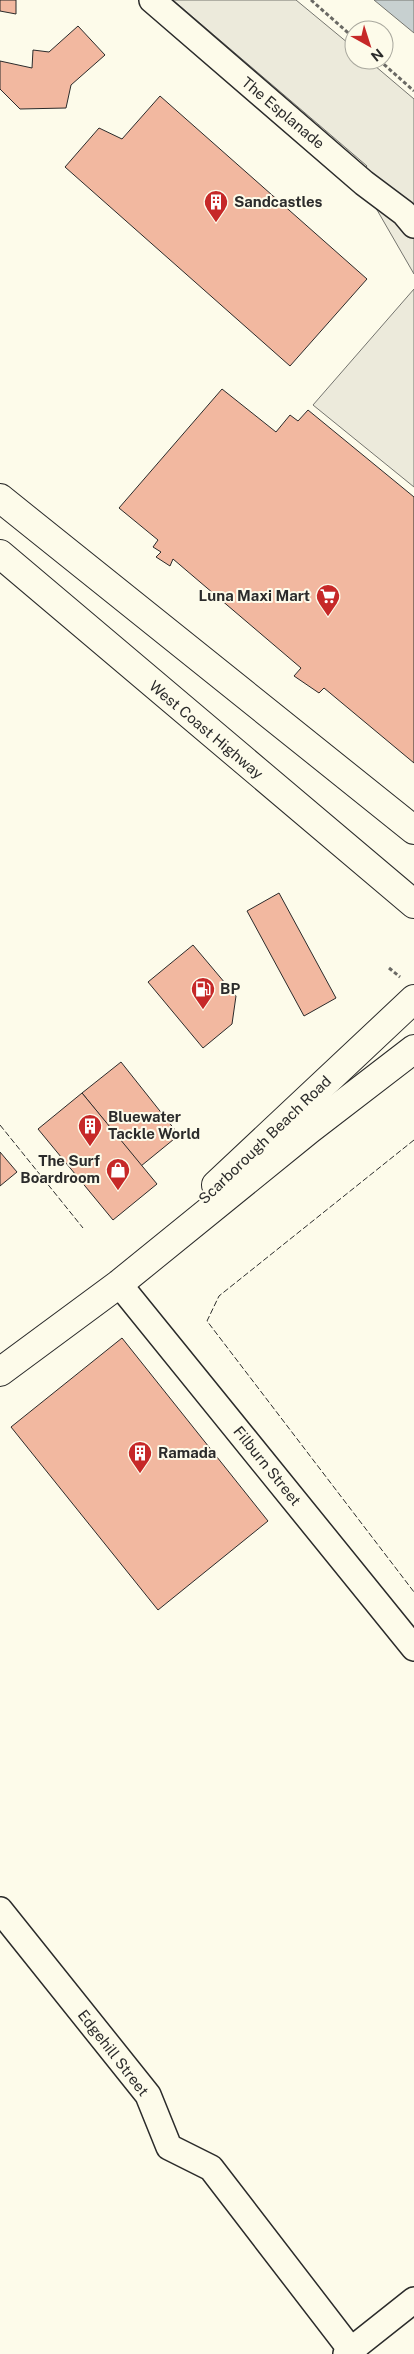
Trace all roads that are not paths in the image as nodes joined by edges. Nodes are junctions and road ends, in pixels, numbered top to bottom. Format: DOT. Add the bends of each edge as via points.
graph roads {
  1 [pos="152,0"];
  2 [pos="414,225"];
  3 [pos="0,498"];
  4 [pos="0,554"];
  5 [pos="414,830"];
  6 [pos="414,904"];
  7 [pos="414,999"];
  8 [pos="414,1049"];
  9 [pos="119,1284"];
  10 [pos="0,1372"];
  11 [pos="414,1648"];
  12 [pos="0,1910"];
  13 [pos="414,2300"];
  14 [pos="350,2353"];
  1 -- 2 [label="street, The Esplanade"];
  3 -- 5 [label="main road"];
  4 -- 6 [label="main road, West Coast Highway"];
  7 -- 9 [label="main road, Scarborough Beach Road" via="235,1166"];
  8 -- 9 [label="main road, Scarborough Beach Road"];
  9 -- 10 [label="main road, Scarborough Beach Road"];
  9 -- 11 [label="street, Filburn Street"];
  12 -- 14 [label="street, Edgehill Street" via="148,2095 169,2147 211,2168"];
  13 -- 14 [label="street"];
}
